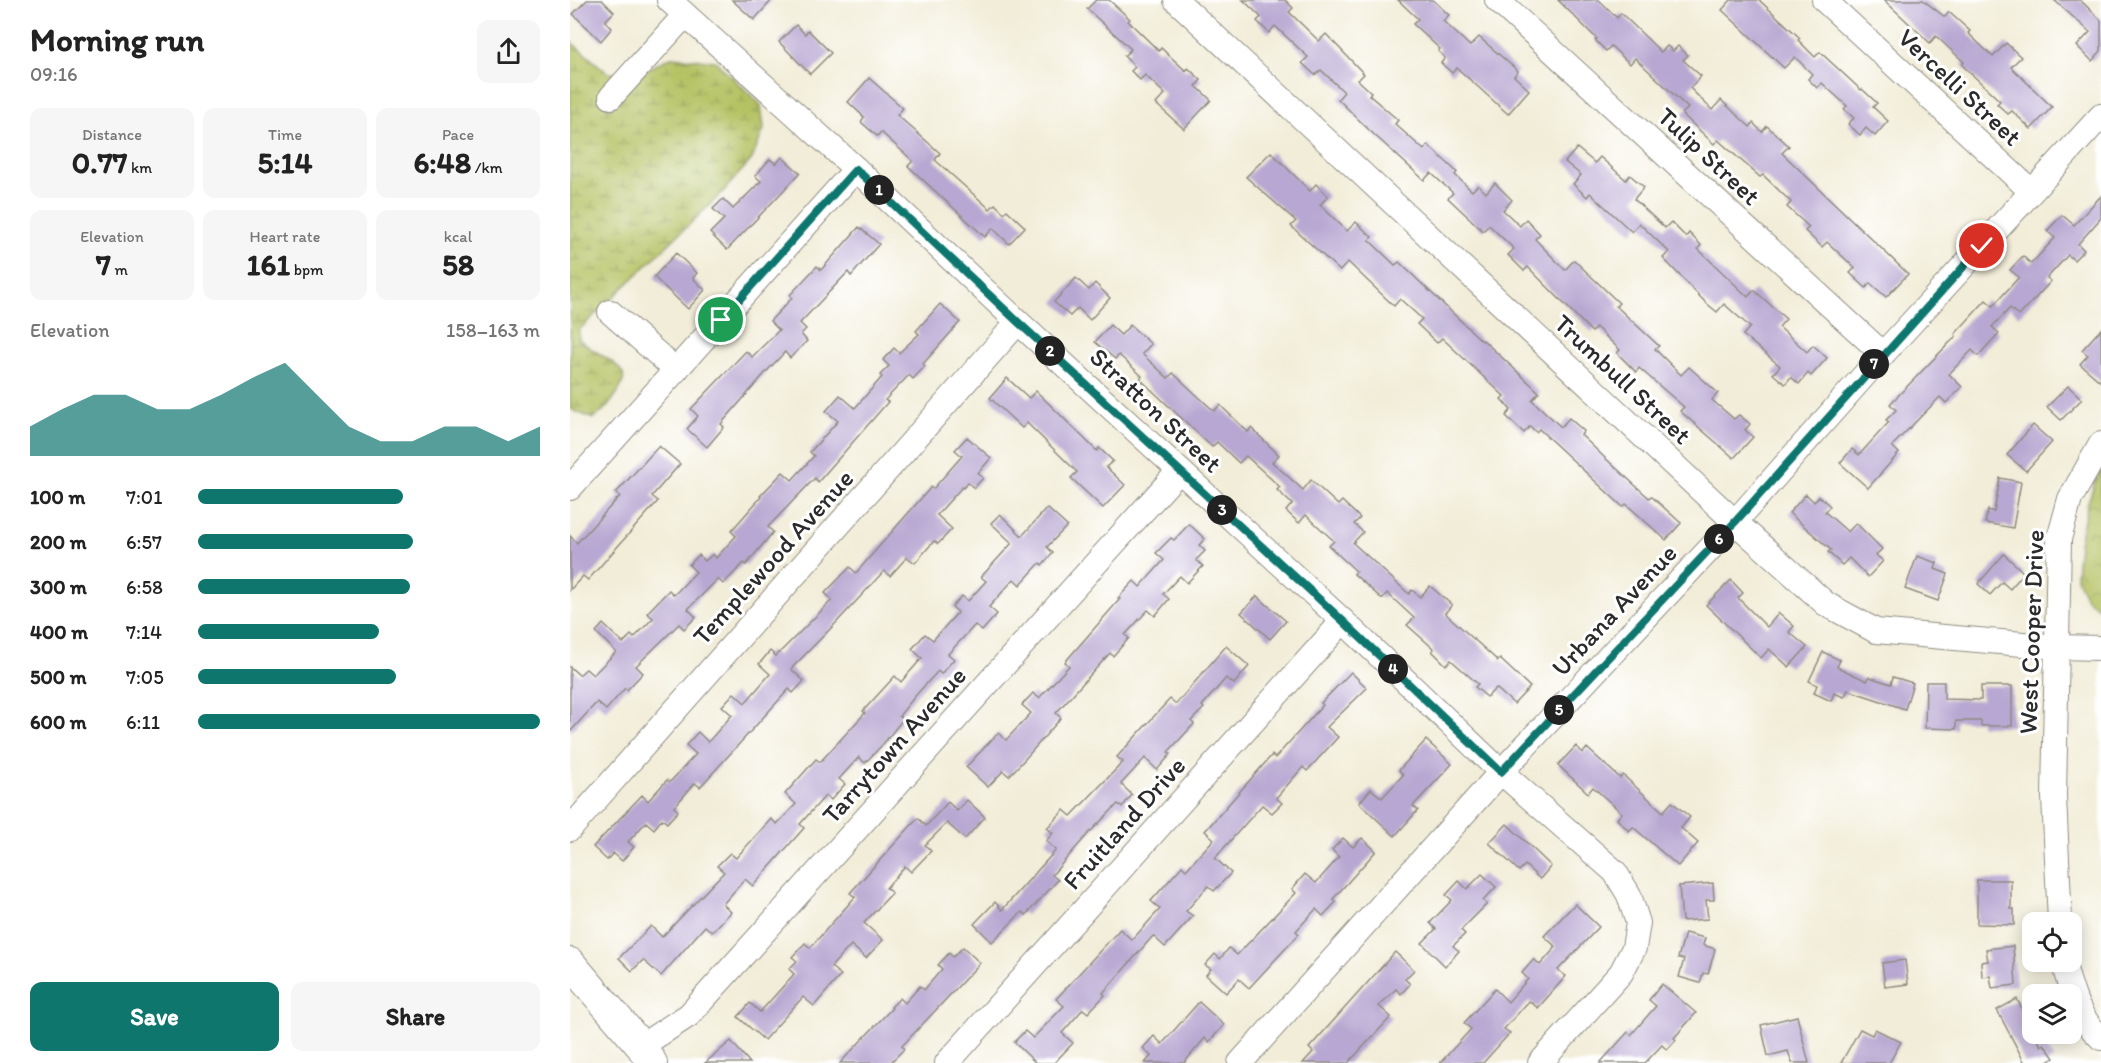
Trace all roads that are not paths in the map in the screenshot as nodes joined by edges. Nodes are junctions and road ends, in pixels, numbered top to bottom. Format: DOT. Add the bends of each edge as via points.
graph roads {
  1 [pos="1497,0"];
  2 [pos="1824,0"];
  3 [pos="1185,3"];
  4 [pos="677,7"];
  5 [pos="611,97"];
  6 [pos="2101,116"];
  7 [pos="856,169"];
  8 [pos="2031,191"];
  9 [pos="610,312"];
  10 [pos="1018,322"];
  11 [pos="1883,354"];
  12 [pos="676,370"];
  13 [pos="2101,444"];
  14 [pos="1179,471"];
  15 [pos="570,488"];
  16 [pos="1735,522"];
  17 [pos="1343,621"];
  18 [pos="2057,647"];
  19 [pos="2101,648"];
  20 [pos="1501,772"];
  21 [pos="570,829"];
  22 [pos="2060,912"];
  23 [pos="570,963"];
  24 [pos="2065,972"];
  25 [pos="2101,1038"];
  26 [pos="646,1054"];
  27 [pos="947,1063"];
  28 [pos="1240,1063"];
  29 [pos="1540,1063"];
  1 -- 11 [label="street, Tulip Street"];
  2 -- 8 [label="street, Vercelli Street"];
  3 -- 16 [label="street, Trumbull Street"];
  4 -- 5 [label="street"];
  4 -- 7 [label="street, Stratton Street"];
  6 -- 8 [label="street, Urbana Avenue"];
  7 -- 10 [label="street, Stratton Street"];
  7 -- 12 [label="street"];
  8 -- 11 [label="street, Urbana Avenue"];
  9 -- 12 [label="street"];
  10 -- 14 [label="street, Stratton Street"];
  10 -- 21 [label="street, Templewood Avenue"];
  11 -- 16 [label="street, Urbana Avenue"];
  12 -- 15 [label="street"];
  13 -- 18 [label="street, West Cooper Drive" via="2070,499 2059,539"];
  14 -- 17 [label="street, Stratton Street"];
  14 -- 26 [label="street, Tarrytown Avenue" via="689,1015"];
  16 -- 18 [label="street, Trumbull Street" via="1826,604 1876,631"];
  16 -- 20 [label="street, Urbana Avenue"];
  17 -- 20 [label="street, Stratton Street"];
  17 -- 27 [label="street, Fruitland Drive"];
  18 -- 19 [label="street, Trumbull Street"];
  18 -- 22 [label="street, West Cooper Drive" via="2054,796"];
  20 -- 28 [label="street, Urbana Avenue"];
  20 -- 29 [label="street, Stratton Street" via="1615,872 1629,895 1638,923 1634,948 1621,973"];
  23 -- 26 [label="main road"];
  24 -- 25 [label="street" via="2075,1005"];
}
